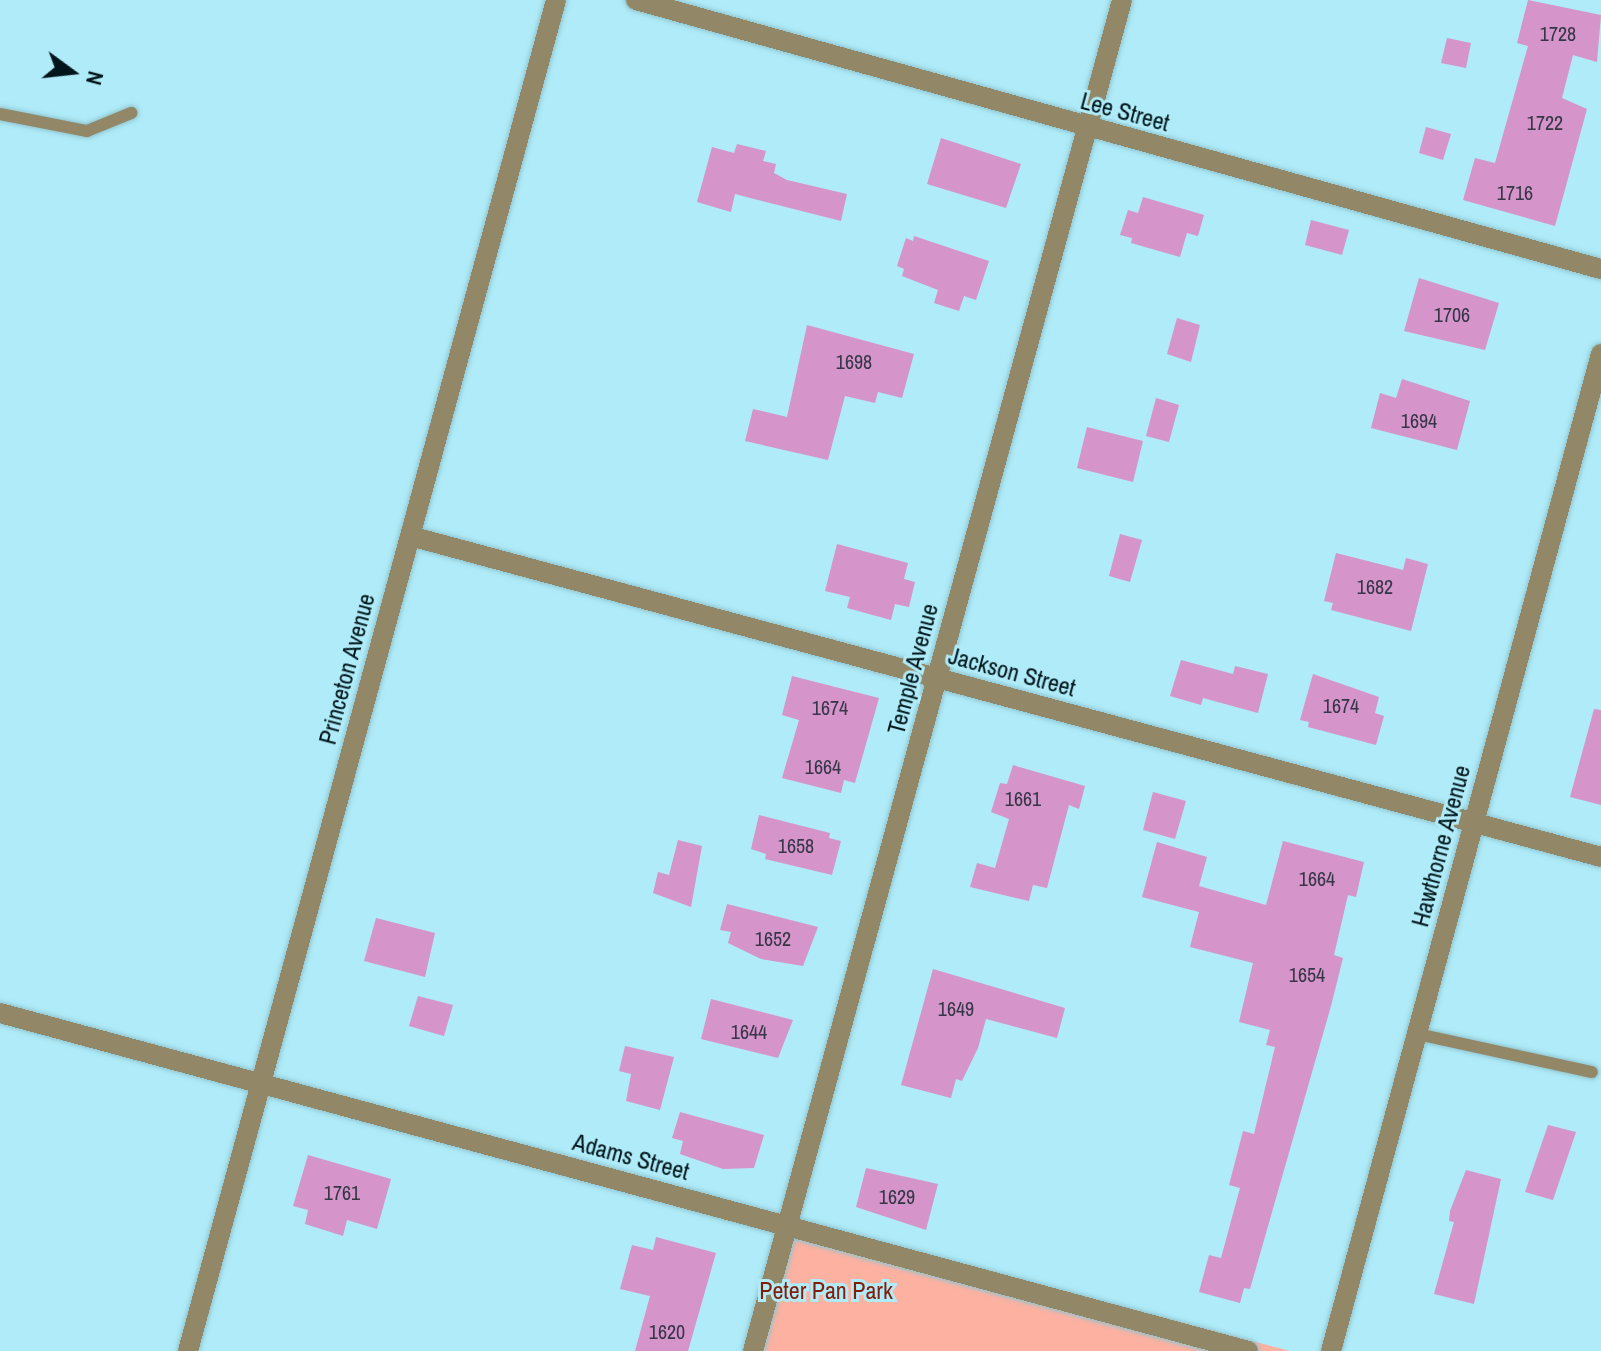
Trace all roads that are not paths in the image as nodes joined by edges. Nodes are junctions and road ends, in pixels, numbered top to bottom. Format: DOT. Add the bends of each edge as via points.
graph roads {
  1 [pos="556,0"];
  2 [pos="636,0"];
  3 [pos="1122,0"];
  4 [pos="131,113"];
  5 [pos="0,114"];
  6 [pos="1087,129"];
  7 [pos="1601,269"];
  8 [pos="1601,354"];
  9 [pos="410,536"];
  10 [pos="937,679"];
  11 [pos="1474,823"];
  12 [pos="1601,857"];
  13 [pos="0,1013"];
  14 [pos="1417,1034"];
  15 [pos="1592,1072"];
  16 [pos="261,1083"];
  17 [pos="787,1226"];
  18 [pos="188,1351"];
  19 [pos="753,1351"];
  20 [pos="1248,1351"];
  21 [pos="1331,1351"];
  1 -- 9 [label="street, Princeton Avenue"];
  2 -- 6 [label="street, Lee Street"];
  3 -- 6 [label="street, Temple Avenue"];
  4 -- 5 [label="lane" via="87,131"];
  6 -- 7 [label="street, Lee Street"];
  6 -- 10 [label="street, Temple Avenue"];
  8 -- 11 [label="street, Hawthorne Avenue"];
  9 -- 10 [label="street, Jackson Street"];
  9 -- 16 [label="street, Princeton Avenue"];
  10 -- 11 [label="street, Jackson Street"];
  10 -- 17 [label="street, Temple Avenue"];
  11 -- 12 [label="street, Jackson Street"];
  11 -- 14 [label="street, Hawthorne Avenue"];
  13 -- 16 [label="street, Adams Street"];
  14 -- 15 [label="lane"];
  14 -- 21 [label="street, Hawthorne Avenue"];
  16 -- 17 [label="street, Adams Street"];
  16 -- 18 [label="street, Princeton Avenue"];
  17 -- 19 [label="street, Temple Avenue"];
  17 -- 20 [label="street, Adams Street"];
}
